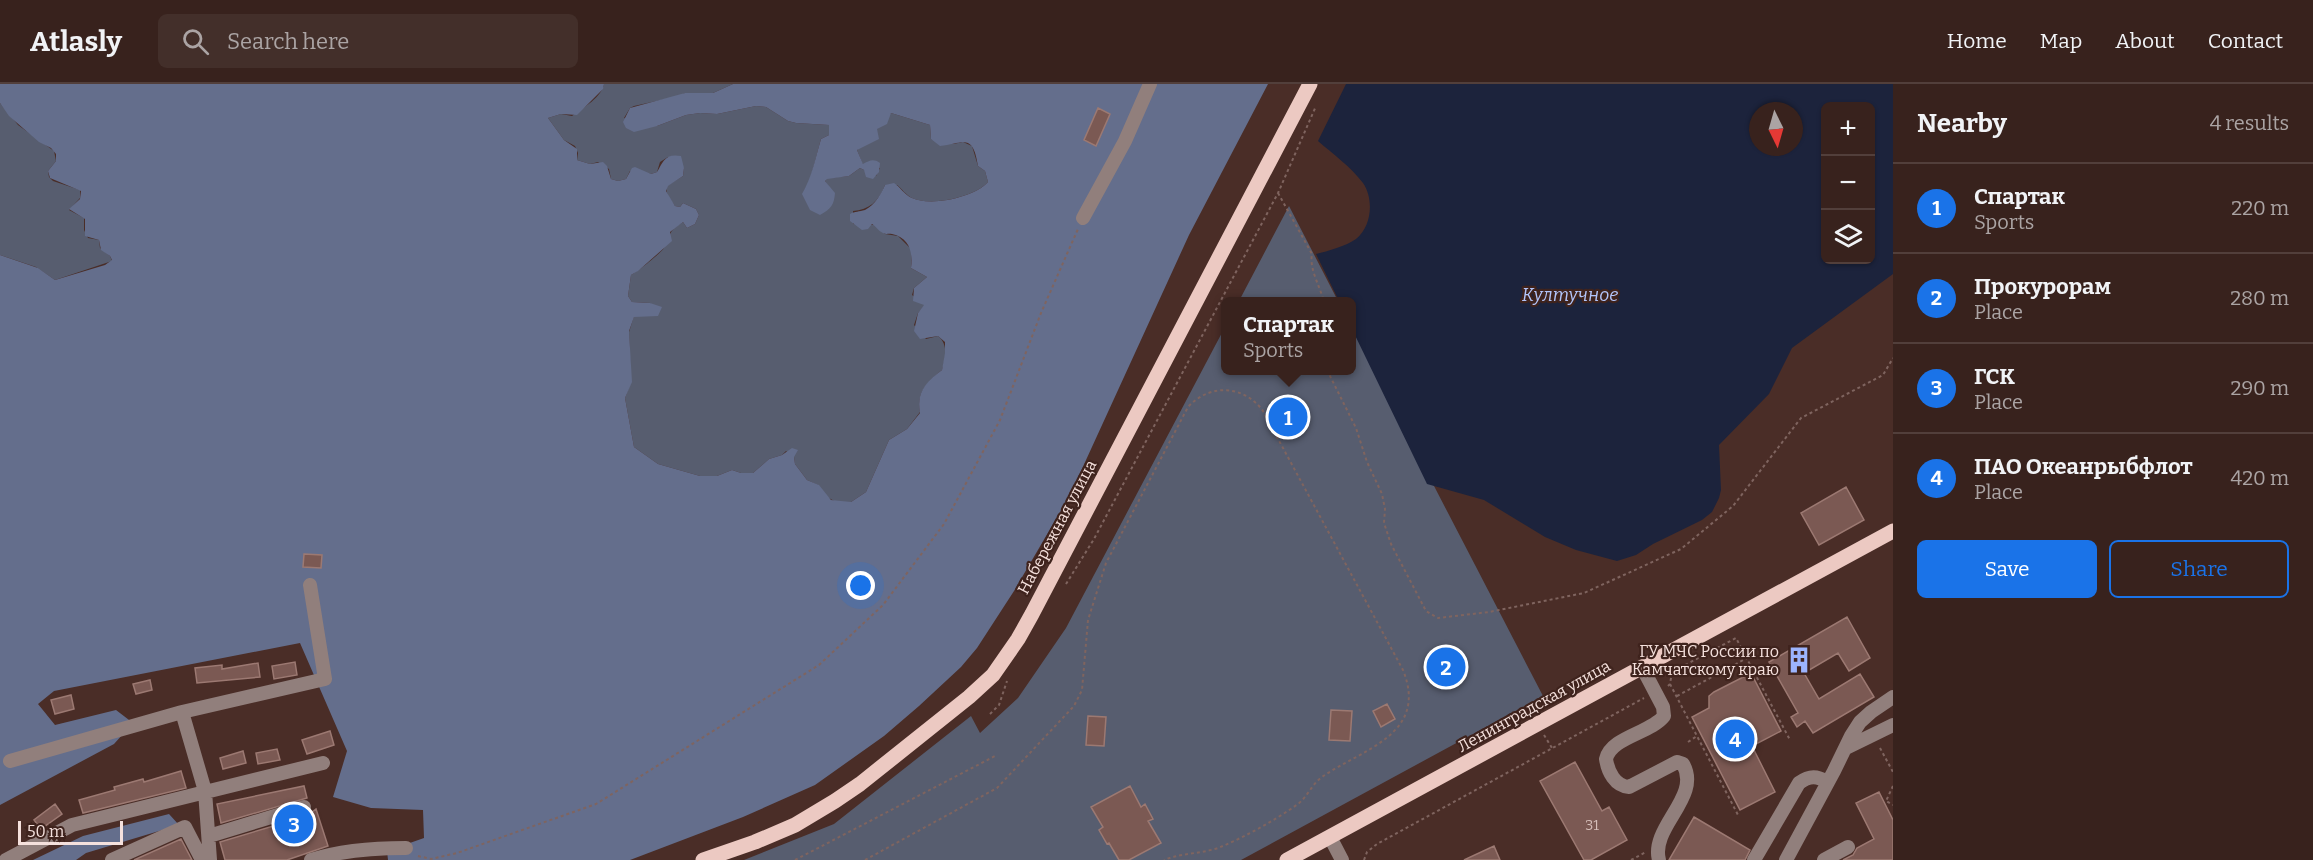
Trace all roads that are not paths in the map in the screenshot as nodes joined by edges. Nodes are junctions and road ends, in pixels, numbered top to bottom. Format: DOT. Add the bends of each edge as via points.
graph roads {
  1 [pos="1150,84"];
  2 [pos="1310,84"];
  3 [pos="1083,218"];
  4 [pos="1893,531"];
  5 [pos="310,585"];
  6 [pos="1642,667"];
  7 [pos="1893,697"];
  8 [pos="182,712"];
  9 [pos="1893,725"];
  10 [pos="1846,748"];
  11 [pos="10,761"];
  12 [pos="323,764"];
  13 [pos="1828,782"];
  14 [pos="205,792"];
  15 [pos="304,807"];
  16 [pos="209,836"];
  17 [pos="1330,837"];
  18 [pos="1848,847"];
  19 [pos="410,851"];
  20 [pos="6,860"];
  21 [pos="112,860"];
  22 [pos="202,860"];
  23 [pos="210,860"];
  24 [pos="311,860"];
  25 [pos="703,860"];
  26 [pos="1287,860"];
  27 [pos="1342,860"];
  28 [pos="1659,860"];
  29 [pos="1754,860"];
  30 [pos="1786,860"];
  31 [pos="1824,860"];
  1 -- 3 [label="street" via="1125,141"];
  2 -- 25 [label="main road, Набережная улица" via="1003,663 969,697 835,801 795,825"];
  4 -- 6 [label="main road, Ленинградская улица"];
  5 -- 8 [label="street" via="325,679"];
  6 -- 17 [label="main road, Ленинградская улица"];
  6 -- 28 [label="street" via="1656,692 1663,719 1611,748 1606,759 1616,783 1622,787 1677,762 1686,769 1681,801 1659,841"];
  7 -- 10 [label="street" via="1860,722"];
  8 -- 11 [label="street"];
  8 -- 14 [label="street"];
  9 -- 10 [label="street"];
  10 -- 13 [label="street"];
  12 -- 14 [label="street"];
  13 -- 29 [label="street" via="1814,776 1799,783"];
  13 -- 30 [label="street"];
  14 -- 16 [label="street"];
  14 -- 20 [label="street" via="72,825"];
  15 -- 16 [label="street"];
  16 -- 23 [label="street"];
  17 -- 26 [label="main road, Ленинградская улица"];
  17 -- 27 [label="street"];
  18 -- 31 [label="street"];
  19 -- 24 [label="street" via="369,849"];
  21 -- 22 [label="street" via="185,827"];
}
